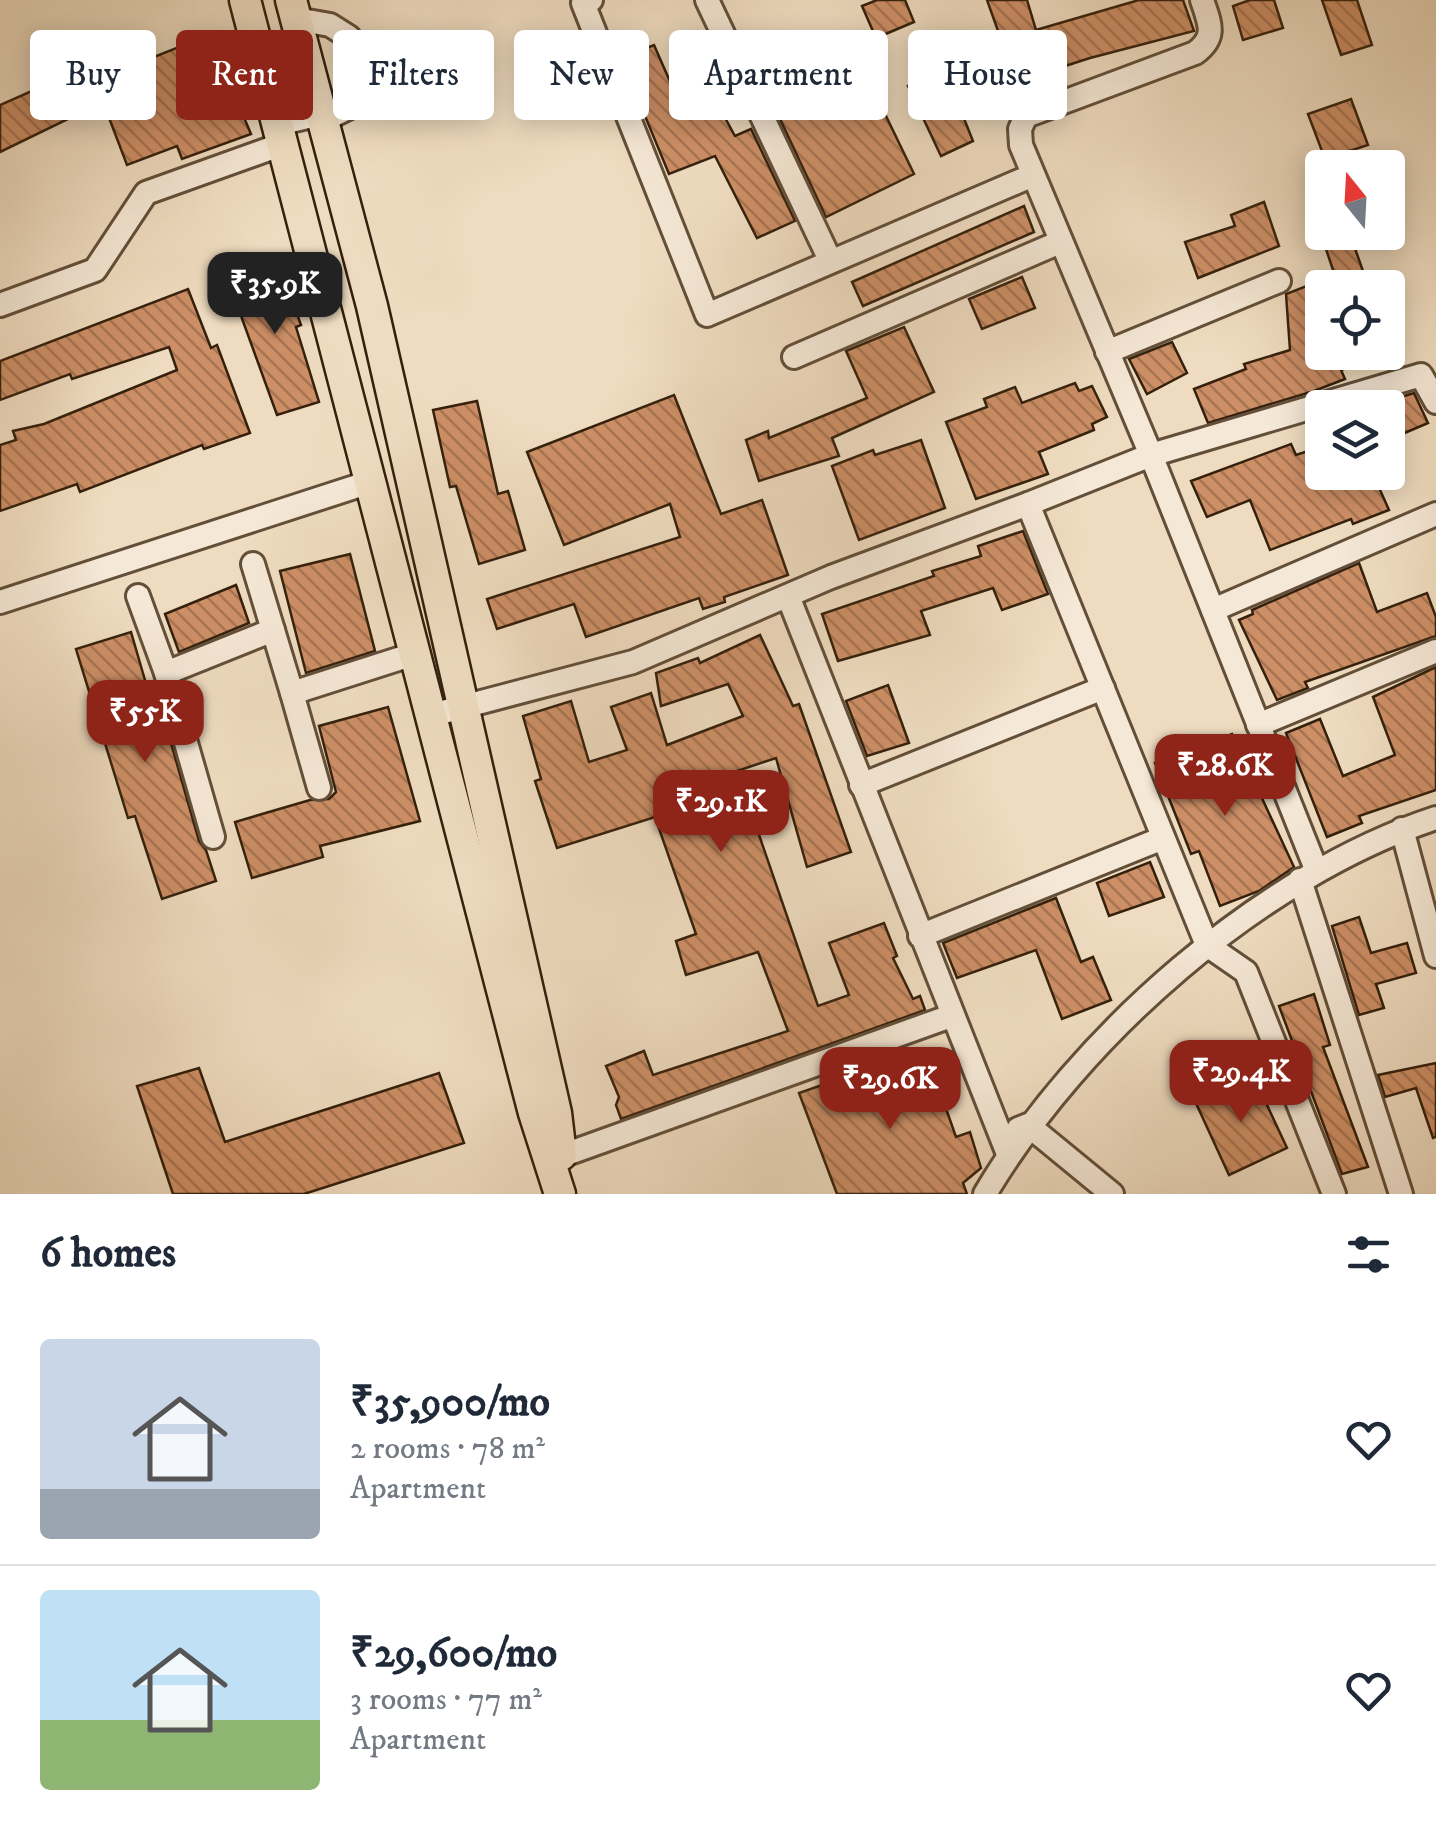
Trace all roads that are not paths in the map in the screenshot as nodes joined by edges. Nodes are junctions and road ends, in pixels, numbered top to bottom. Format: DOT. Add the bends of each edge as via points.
graph roads {
  1 [pos="245,0"];
  2 [pos="707,0"];
  3 [pos="1202,0"];
  4 [pos="585,1"];
  5 [pos="293,9"];
  6 [pos="321,117"];
  7 [pos="281,134"];
  8 [pos="1030,176"];
  9 [pos="1060,242"];
  10 [pos="830,260"];
  11 [pos="1279,280"];
  12 [pos="0,305"];
  13 [pos="1107,352"];
  14 [pos="794,357"];
  15 [pos="1436,402"];
  16 [pos="1151,455"];
  17 [pos="373,480"];
  18 [pos="1028,504"];
  19 [pos="1436,514"];
  20 [pos="253,564"];
  21 [pos="138,596"];
  22 [pos="788,596"];
  23 [pos="0,602"];
  24 [pos="1213,610"];
  25 [pos="273,630"];
  26 [pos="1436,651"];
  27 [pos="417,653"];
  28 [pos="166,672"];
  29 [pos="1103,688"];
  30 [pos="292,693"];
  31 [pos="463,706"];
  32 [pos="432,715"];
  33 [pos="1258,724"];
  34 [pos="861,785"];
  35 [pos="319,788"];
  36 [pos="1436,818"];
  37 [pos="1402,829"];
  38 [pos="212,837"];
  39 [pos="1163,838"];
  40 [pos="1308,875"];
  41 [pos="920,936"];
  42 [pos="1207,945"];
  43 [pos="1436,956"];
  44 [pos="950,1016"];
  45 [pos="1028,1125"];
  46 [pos="1004,1145"];
  47 [pos="561,1156"];
  48 [pos="562,1194"];
  49 [pos="985,1194"];
  50 [pos="1112,1194"];
  51 [pos="1334,1194"];
  52 [pos="1402,1194"];
  1 -- 7 [label="main road"];
  2 -- 10 [label="street"];
  3 -- 8 [label="street" via="1212,30 1195,54 1026,116 1021,145"];
  4 -- 10 [label="street" via="708,315"];
  5 -- 6 [label="main road"];
  5 -- 6 [label="street" via="348,36 360,75 348,108"];
  6 -- 7 [label="street"];
  6 -- 31 [label="main road" via="372,306"];
  7 -- 12 [label="street" via="146,193 95,270"];
  7 -- 17 [label="main road"];
  8 -- 9 [label="street"];
  8 -- 10 [label="street"];
  9 -- 13 [label="street"];
  9 -- 14 [label="street"];
  11 -- 13 [label="street"];
  13 -- 16 [label="street"];
  15 -- 16 [label="street" via="1421,375"];
  16 -- 18 [label="street"];
  16 -- 24 [label="street"];
  17 -- 23 [label="street"];
  17 -- 27 [label="main road"];
  18 -- 22 [label="street"];
  18 -- 29 [label="street"];
  19 -- 24 [label="street"];
  20 -- 25 [label="street"];
  21 -- 28 [label="street"];
  22 -- 31 [label="street" via="633,662"];
  22 -- 34 [label="street"];
  24 -- 33 [label="street"];
  25 -- 28 [label="street"];
  25 -- 30 [label="street"];
  26 -- 33 [label="street"];
  27 -- 30 [label="street"];
  27 -- 32 [label="main road"];
  28 -- 38 [label="street"];
  29 -- 34 [label="street"];
  29 -- 39 [label="street"];
  30 -- 35 [label="street"];
  31 -- 32 [label="street"];
  31 -- 47 [label="main road"];
  32 -- 48 [label="main road" via="534,1112"];
  33 -- 40 [label="street"];
  34 -- 41 [label="street"];
  36 -- 37 [label="street"];
  37 -- 40 [label="street"];
  37 -- 43 [label="street"];
  39 -- 41 [label="street"];
  39 -- 42 [label="street"];
  40 -- 42 [label="street"];
  40 -- 52 [label="street"];
  41 -- 44 [label="street"];
  42 -- 45 [label="street" via="1073,1070"];
  42 -- 51 [label="street" via="1246,972"];
  44 -- 46 [label="street"];
  44 -- 47 [label="street"];
  45 -- 46 [label="street"];
  45 -- 50 [label="street"];
  46 -- 49 [label="street"];
  47 -- 48 [label="main road"];
}
